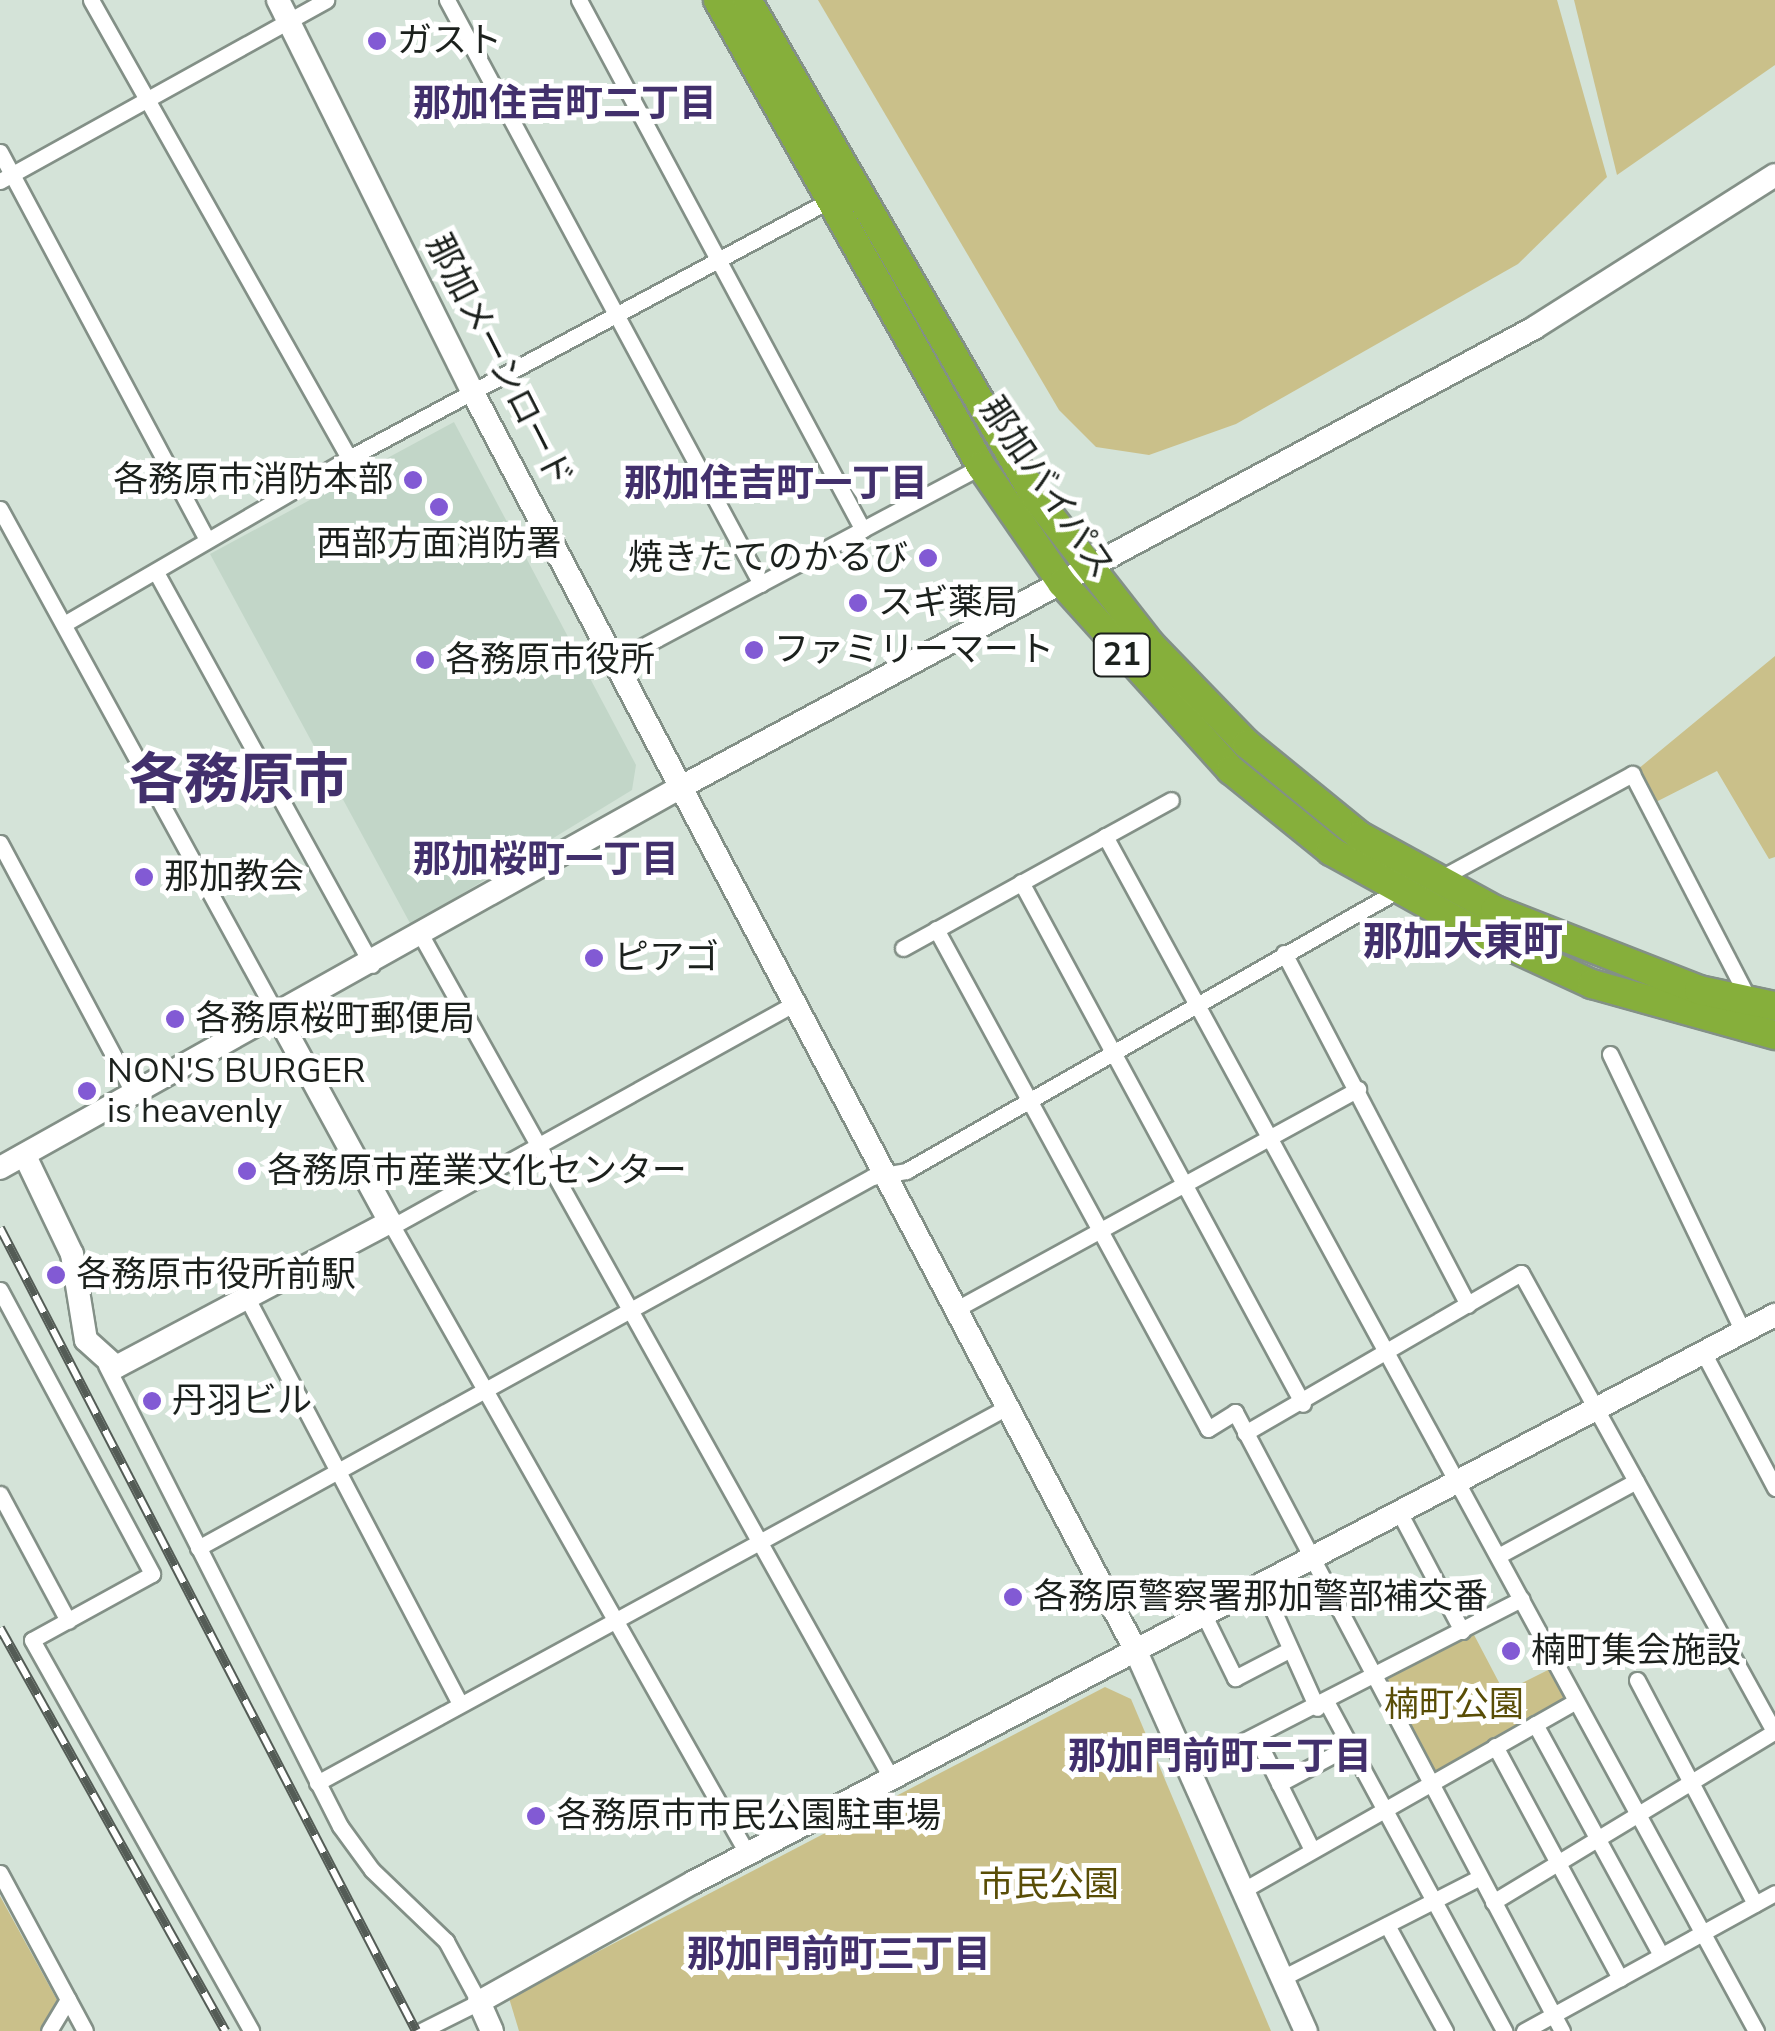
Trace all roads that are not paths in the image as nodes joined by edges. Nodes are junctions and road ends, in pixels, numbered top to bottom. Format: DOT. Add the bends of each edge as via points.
graph roads {
  1 [pos="91,0"];
  2 [pos="326,0"];
  3 [pos="447,0"];
  4 [pos="580,0"];
  5 [pos="718,0"];
  6 [pos="748,0"];
  7 [pos="284,10"];
  8 [pos="149,100"];
  9 [pos="0,152"];
  10 [pos="1775,175"];
  11 [pos="6,178"];
  12 [pos="830,200"];
  13 [pos="718,259"];
  14 [pos="616,314"];
  15 [pos="472,390"];
  16 [pos="348,458"];
  17 [pos="981,466"];
  18 [pos="2,520"];
  19 [pos="863,530"];
  20 [pos="206,537"];
  21 [pos="1087,569"];
  22 [pos="156,574"];
  23 [pos="1062,583"];
  24 [pos="761,584"];
  25 [pos="64,624"];
  26 [pos="614,662"];
  27 [pos="680,787"];
  28 [pos="1171,800"];
  29 [pos="1105,836"];
  30 [pos="0,843"];
  31 [pos="1436,880"];
  32 [pos="1022,882"];
  33 [pos="1394,890"];
  34 [pos="936,929"];
  35 [pos="422,937"];
  36 [pos="904,948"];
  37 [pos="1284,953"];
  38 [pos="372,965"];
  39 [pos="1196,1002"];
  40 [pos="796,1003"];
  41 [pos="278,1018"];
  42 [pos="1769,1023"];
  43 [pos="1112,1049"];
  44 [pos="1610,1054"];
  45 [pos="1358,1088"];
  46 [pos="135,1096"];
  47 [pos="1029,1098"];
  48 [pos="1270,1136"];
  49 [pos="538,1144"];
  50 [pos="24,1156"];
  51 [pos="0,1168"];
  52 [pos="890,1174"];
  53 [pos="1185,1183"];
  54 [pos="392,1224"];
  55 [pos="1100,1230"];
  56 [pos="0,1290"];
  57 [pos="248,1300"];
  58 [pos="1468,1305"];
  59 [pos="960,1308"];
  60 [pos="630,1312"];
  61 [pos="1775,1316"];
  62 [pos="1743,1332"];
  63 [pos="1703,1352"];
  64 [pos="1384,1356"];
  65 [pos="106,1364"];
  66 [pos="486,1391"];
  67 [pos="1303,1404"];
  68 [pos="1009,1406"];
  69 [pos="1595,1408"];
  70 [pos="1245,1433"];
  71 [pos="340,1470"];
  72 [pos="1457,1480"];
  73 [pos="1636,1481"];
  74 [pos="1775,1488"];
  75 [pos="0,1494"];
  76 [pos="1398,1510"];
  77 [pos="758,1538"];
  78 [pos="198,1548"];
  79 [pos="1309,1556"];
  80 [pos="1498,1556"];
  81 [pos="1260,1582"];
  82 [pos="1521,1598"];
  83 [pos="1202,1611"];
  84 [pos="613,1615"];
  85 [pos="68,1621"];
  86 [pos="1462,1632"];
  87 [pos="1134,1646"];
  88 [pos="1289,1650"];
  89 [pos="1374,1679"];
  90 [pos="1637,1680"];
  91 [pos="1576,1702"];
  92 [pos="460,1703"];
  93 [pos="1322,1705"];
  94 [pos="1535,1724"];
  95 [pos="1774,1732"];
  96 [pos="1256,1737"];
  97 [pos="1350,1746"];
  98 [pos="1495,1746"];
  99 [pos="1194,1767"];
  100 [pos="889,1774"];
  101 [pos="1429,1782"];
  102 [pos="1691,1782"];
  103 [pos="317,1783"];
  104 [pos="1279,1784"];
  105 [pos="1383,1809"];
  106 [pos="1637,1814"];
  107 [pos="1597,1838"];
  108 [pos="1312,1850"];
  109 [pos="746,1853"];
  110 [pos="1558,1862"];
  111 [pos="0,1872"];
  112 [pos="1480,1877"];
  113 [pos="1246,1888"];
  114 [pos="1775,1893"];
  115 [pos="1433,1901"];
  116 [pos="1493,1902"];
  117 [pos="1755,1904"];
  118 [pos="1387,1925"];
  119 [pos="1700,1933"];
  120 [pos="1661,1955"];
  121 [pos="1284,1977"];
  122 [pos="1620,1978"];
  123 [pos="68,1999"];
  124 [pos="479,2002"];
  125 [pos="1553,2015"];
  126 [pos="48,2031"];
  127 [pos="85,2031"];
  128 [pos="252,2031"];
  129 [pos="421,2031"];
  130 [pos="492,2031"];
  131 [pos="1306,2031"];
  132 [pos="1445,2031"];
  133 [pos="1504,2031"];
  134 [pos="1524,2031"];
  135 [pos="1562,2031"];
  136 [pos="1756,2031"];
  1 -- 8 [label="street"];
  2 -- 7 [label="street"];
  3 -- 14 [label="street"];
  4 -- 13 [label="street"];
  5 -- 12 [label="highway, 那加バイパス / 21"];
  6 -- 21 [label="highway, 那加バイパス / 21" via="1036,498"];
  7 -- 8 [label="street"];
  7 -- 15 [label="street, 那加メーンロード"];
  8 -- 11 [label="street"];
  8 -- 16 [label="street"];
  9 -- 11 [label="street"];
  10 -- 21 [label="street" via="1534,328"];
  11 -- 20 [label="street"];
  12 -- 13 [label="street"];
  12 -- 17 [label="highway, 那加バイパス / 21"];
  13 -- 14 [label="street"];
  13 -- 19 [label="street"];
  14 -- 15 [label="street"];
  14 -- 24 [label="street"];
  15 -- 16 [label="street"];
  15 -- 26 [label="street, 那加メーンロード"];
  16 -- 20 [label="street"];
  17 -- 19 [label="street"];
  17 -- 23 [label="highway, 那加バイパス / 21"];
  18 -- 25 [label="street"];
  19 -- 24 [label="street"];
  20 -- 22 [label="street"];
  21 -- 23 [label="street"];
  21 -- 31 [label="highway, 那加バイパス / 21" via="1247,744 1360,836"];
  22 -- 25 [label="street"];
  22 -- 38 [label="street"];
  23 -- 27 [label="street"];
  23 -- 33 [label="highway, 那加バイパス / 21" via="1231,770"];
  24 -- 26 [label="street"];
  25 -- 41 [label="street"];
  26 -- 27 [label="street, 那加メーンロード"];
  27 -- 35 [label="street"];
  27 -- 40 [label="street, 那加メーンロード"];
  28 -- 29 [label="street"];
  29 -- 32 [label="street"];
  29 -- 39 [label="street"];
  30 -- 46 [label="street"];
  31 -- 33 [label="street"];
  31 -- 42 [label="highway, 那加バイパス / 21"];
  31 -- 42 [label="street" via="1632,774"];
  32 -- 34 [label="street"];
  32 -- 43 [label="street"];
  33 -- 37 [label="street"];
  33 -- 42 [label="highway, 那加バイパス / 21" via="1592,984"];
  34 -- 36 [label="street"];
  34 -- 47 [label="street"];
  35 -- 38 [label="street"];
  35 -- 49 [label="street"];
  37 -- 39 [label="street"];
  37 -- 45 [label="street"];
  38 -- 41 [label="street"];
  39 -- 43 [label="street"];
  39 -- 48 [label="street"];
  40 -- 49 [label="street"];
  40 -- 52 [label="street, 那加メーンロード"];
  41 -- 46 [label="street"];
  41 -- 54 [label="street"];
  43 -- 47 [label="street"];
  43 -- 53 [label="street"];
  44 -- 62 [label="street"];
  45 -- 48 [label="street"];
  45 -- 58 [label="street"];
  46 -- 50 [label="street"];
  47 -- 52 [label="street"];
  47 -- 55 [label="street"];
  48 -- 53 [label="street"];
  48 -- 64 [label="street"];
  49 -- 54 [label="street"];
  49 -- 60 [label="street"];
  50 -- 51 [label="street"];
  50 -- 65 [label="street" via="72,1254 86,1340"];
  52 -- 59 [label="street, 那加メーンロード"];
  52 -- 60 [label="street"];
  53 -- 55 [label="street"];
  53 -- 67 [label="street"];
  54 -- 57 [label="street"];
  54 -- 66 [label="street"];
  55 -- 59 [label="street"];
  55 -- 70 [label="street" via="1208,1429 1235,1412"];
  56 -- 85 [label="street" via="152,1574"];
  57 -- 65 [label="street" via="130,1363"];
  57 -- 71 [label="street"];
  58 -- 64 [label="street"];
  58 -- 69 [label="street" via="1520,1274"];
  59 -- 68 [label="street, 那加メーンロード"];
  60 -- 66 [label="street"];
  60 -- 77 [label="street"];
  61 -- 62 [label="street"];
  62 -- 63 [label="street"];
  63 -- 69 [label="street"];
  63 -- 74 [label="street"];
  64 -- 67 [label="street"];
  64 -- 72 [label="street"];
  65 -- 78 [label="street"];
  66 -- 71 [label="street"];
  66 -- 84 [label="street"];
  67 -- 70 [label="street"];
  68 -- 77 [label="street"];
  68 -- 87 [label="street"];
  69 -- 72 [label="street"];
  69 -- 73 [label="street"];
  70 -- 79 [label="street"];
  71 -- 78 [label="street"];
  71 -- 92 [label="street"];
  72 -- 76 [label="street"];
  72 -- 80 [label="street"];
  73 -- 80 [label="street"];
  73 -- 95 [label="street"];
  75 -- 85 [label="street"];
  76 -- 79 [label="street"];
  76 -- 86 [label="street"];
  77 -- 84 [label="street"];
  77 -- 100 [label="street"];
  78 -- 103 [label="street"];
  79 -- 81 [label="street"];
  79 -- 89 [label="street"];
  80 -- 82 [label="street"];
  81 -- 83 [label="street"];
  81 -- 88 [label="street"];
  82 -- 86 [label="street"];
  82 -- 91 [label="street"];
  83 -- 87 [label="street"];
  83 -- 88 [label="street" via="1234,1678"];
  84 -- 92 [label="street"];
  84 -- 109 [label="street"];
  85 -- 128 [label="street" via="32,1640"];
  86 -- 89 [label="street"];
  87 -- 99 [label="street"];
  87 -- 100 [label="street"];
  88 -- 93 [label="street"];
  89 -- 93 [label="street"];
  89 -- 101 [label="street"];
  90 -- 102 [label="street"];
  91 -- 94 [label="street"];
  91 -- 106 [label="street"];
  92 -- 103 [label="street"];
  93 -- 96 [label="street"];
  93 -- 97 [label="street"];
  94 -- 98 [label="street"];
  94 -- 107 [label="street"];
  95 -- 102 [label="street"];
  96 -- 99 [label="street"];
  96 -- 104 [label="street"];
  97 -- 104 [label="street"];
  97 -- 105 [label="street"];
  98 -- 101 [label="street"];
  98 -- 110 [label="street"];
  99 -- 113 [label="street"];
  100 -- 109 [label="street"];
  101 -- 105 [label="street"];
  101 -- 112 [label="street"];
  102 -- 106 [label="street"];
  102 -- 117 [label="street"];
  103 -- 124 [label="street" via="372,1870 446,1941"];
  104 -- 108 [label="street"];
  105 -- 108 [label="street"];
  105 -- 115 [label="street"];
  106 -- 107 [label="street"];
  106 -- 119 [label="street"];
  107 -- 110 [label="street"];
  107 -- 120 [label="street"];
  108 -- 113 [label="street"];
  109 -- 124 [label="street"];
  110 -- 116 [label="street"];
  110 -- 122 [label="street"];
  111 -- 123 [label="street"];
  112 -- 115 [label="street"];
  112 -- 116 [label="street"];
  113 -- 121 [label="street"];
  114 -- 117 [label="street"];
  115 -- 118 [label="street"];
  115 -- 133 [label="street"];
  116 -- 125 [label="street"];
  117 -- 119 [label="street"];
  118 -- 121 [label="street"];
  118 -- 132 [label="street"];
  119 -- 120 [label="street"];
  119 -- 136 [label="street"];
  120 -- 122 [label="street"];
  121 -- 131 [label="street"];
  122 -- 125 [label="street"];
  123 -- 126 [label="street"];
  123 -- 127 [label="street"];
  124 -- 129 [label="street"];
  124 -- 130 [label="street"];
  125 -- 134 [label="street"];
  125 -- 135 [label="street"];
}
